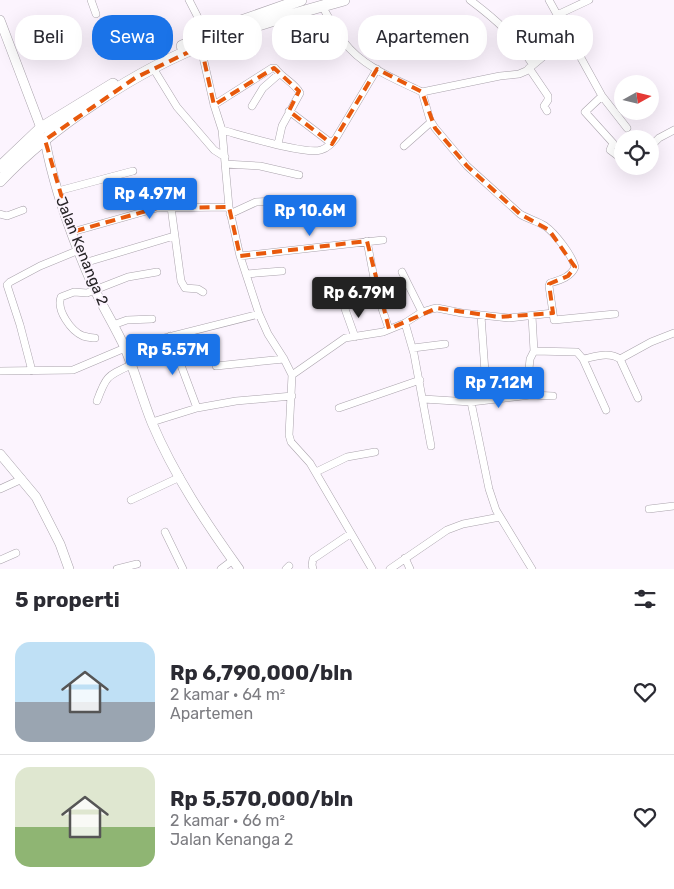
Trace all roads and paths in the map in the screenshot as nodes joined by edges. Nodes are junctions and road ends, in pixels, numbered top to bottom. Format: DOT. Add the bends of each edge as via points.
graph roads {
  1 [pos="90,0"];
  2 [pos="189,0"];
  3 [pos="301,0"];
  4 [pos="344,0"];
  5 [pos="470,0"];
  6 [pos="549,0"];
  7 [pos="588,0"];
  8 [pos="322,6"];
  9 [pos="277,9"];
  10 [pos="96,14"];
  11 [pos="195,15"];
  12 [pos="262,15"];
  13 [pos="557,15"];
  14 [pos="0,21"];
  15 [pos="183,50"];
  16 [pos="183,52"];
  17 [pos="207,60"];
  18 [pos="538,60"];
  19 [pos="583,60"];
  20 [pos="531,66"];
  21 [pos="153,68"];
  22 [pos="377,69"];
  23 [pos="280,74"];
  24 [pos="422,92"];
  25 [pos="603,98"];
  26 [pos="214,104"];
  27 [pos="252,106"];
  28 [pos="289,111"];
  29 [pos="547,111"];
  30 [pos="431,122"];
  31 [pos="41,128"];
  32 [pos="628,128"];
  33 [pos="222,130"];
  34 [pos="674,130"];
  35 [pos="659,138"];
  36 [pos="45,140"];
  37 [pos="331,143"];
  38 [pos="278,144"];
  39 [pos="404,146"];
  40 [pos="614,153"];
  41 [pos="225,160"];
  42 [pos="0,167"];
  43 [pos="132,171"];
  44 [pos="299,175"];
  45 [pos="0,181"];
  46 [pos="58,191"];
  47 [pos="293,200"];
  48 [pos="171,206"];
  49 [pos="23,210"];
  50 [pos="229,210"];
  51 [pos="0,214"];
  52 [pos="72,232"];
  53 [pos="174,236"];
  54 [pos="382,240"];
  55 [pos="367,241"];
  56 [pos="79,250"];
  57 [pos="240,256"];
  58 [pos="84,263"];
  59 [pos="282,271"];
  60 [pos="157,272"];
  61 [pos="402,272"];
  62 [pos="246,274"];
  63 [pos="95,290"];
  64 [pos="203,292"];
  65 [pos="345,309"];
  66 [pos="422,312"];
  67 [pos="259,314"];
  68 [pos="553,314"];
  69 [pos="615,314"];
  70 [pos="481,316"];
  71 [pos="532,316"];
  72 [pos="152,319"];
  73 [pos="405,323"];
  74 [pos="113,325"];
  75 [pos="389,330"];
  76 [pos="674,333"];
  77 [pos="170,336"];
  78 [pos="355,337"];
  79 [pos="95,338"];
  80 [pos="445,344"];
  81 [pos="124,348"];
  82 [pos="413,348"];
  83 [pos="534,351"];
  84 [pos="284,359"];
  85 [pos="583,359"];
  86 [pos="620,359"];
  87 [pos="131,365"];
  88 [pos="216,366"];
  89 [pos="0,371"];
  90 [pos="32,371"];
  91 [pos="292,375"];
  92 [pos="420,380"];
  93 [pos="532,395"];
  94 [pos="292,396"];
  95 [pos="553,396"];
  96 [pos="638,398"];
  97 [pos="423,399"];
  98 [pos="487,400"];
  99 [pos="98,401"];
  100 [pos="471,402"];
  101 [pos="197,408"];
  102 [pos="339,408"];
  103 [pos="606,410"];
  104 [pos="152,422"];
  105 [pos="431,446"];
  106 [pos="376,452"];
  107 [pos="0,454"];
  108 [pos="316,472"];
  109 [pos="180,477"];
  110 [pos="22,479"];
  111 [pos="0,489"];
  112 [pos="131,500"];
  113 [pos="674,506"];
  114 [pos="649,509"];
  115 [pos="500,517"];
  116 [pos="164,532"];
  117 [pos="350,534"];
  118 [pos="16,553"];
  119 [pos="405,558"];
  120 [pos="0,560"];
  121 [pos="233,560"];
  122 [pos="137,564"];
  123 [pos="69,569"];
  124 [pos="117,569"];
  125 [pos="184,569"];
  126 [pos="221,569"];
  127 [pos="239,569"];
  128 [pos="313,569"];
  129 [pos="372,569"];
  130 [pos="390,569"];
  131 [pos="410,569"];
  132 [pos="532,569"];
  1 -- 10 [label="street"];
  2 -- 11 [label="street"];
  3 -- 9 [label="highway"];
  4 -- 8 [label="highway"];
  5 -- 20 [label="street" via="495,18 517,41"];
  6 -- 13 [label="street"];
  7 -- 13 [label="street"];
  8 -- 9 [label="highway"];
  8 -- 22 [label="street" via="345,44"];
  9 -- 12 [label="highway"];
  14 -- 31 [label="main road"];
  15 -- 31 [label="highway" via="129,74"];
  16 -- 21 [label="highway"];
  17 -- 26 [label="street"];
  18 -- 20 [label="street"];
  19 -- 25 [label="street"];
  20 -- 24 [label="street" via="518,74"];
  20 -- 29 [label="street" via="548,96 544,106"];
  21 -- 36 [label="highway" via="109,94"];
  21 -- 41 [label="street" via="176,107"];
  22 -- 24 [label="street"];
  22 -- 37 [label="street"];
  23 -- 26 [label="street" via="272,68"];
  23 -- 27 [label="street" via="263,88"];
  23 -- 28 [label="street" via="300,91"];
  24 -- 30 [label="street"];
  25 -- 32 [label="street"];
  25 -- 40 [label="street" via="585,112 613,143 610,150"];
  26 -- 33 [label="street"];
  28 -- 37 [label="street"];
  28 -- 38 [label="street" via="280,129"];
  30 -- 39 [label="street"];
  30 -- 68 [label="street" via="462,160 490,187 520,214 544,226 568,252 574,270 549,286"];
  31 -- 36 [label="highway"];
  31 -- 42 [label="highway"];
  33 -- 38 [label="street"];
  33 -- 41 [label="street"];
  34 -- 35 [label="street"];
  36 -- 45 [label="highway"];
  36 -- 46 [label="main road, Jalan Kenanga 2"];
  37 -- 38 [label="street" via="315,151"];
  41 -- 44 [label="street"];
  41 -- 50 [label="street"];
  43 -- 46 [label="street"];
  46 -- 52 [label="main road, Jalan Kenanga 2"];
  47 -- 50 [label="street" via="256,202"];
  48 -- 50 [label="street"];
  48 -- 52 [label="street"];
  48 -- 53 [label="street"];
  49 -- 51 [label="street" via="6,216"];
  50 -- 57 [label="street"];
  52 -- 56 [label="main road, Jalan Kenanga 2"];
  53 -- 58 [label="street"];
  53 -- 64 [label="street" via="183,286"];
  54 -- 55 [label="street"];
  55 -- 57 [label="street"];
  55 -- 75 [label="street"];
  56 -- 58 [label="main road, Jalan Kenanga 2"];
  56 -- 90 [label="street" via="40,266 7,285"];
  57 -- 62 [label="street"];
  58 -- 63 [label="main road, Jalan Kenanga 2"];
  59 -- 62 [label="street"];
  60 -- 63 [label="street" via="128,277"];
  61 -- 66 [label="street"];
  62 -- 67 [label="street"];
  63 -- 74 [label="main road, Jalan Kenanga 2"];
  63 -- 79 [label="street" via="69,293 61,296 60,301 68,324 84,336"];
  65 -- 78 [label="street"];
  66 -- 70 [label="street" via="437,308"];
  66 -- 73 [label="street"];
  67 -- 77 [label="street"];
  67 -- 84 [label="street"];
  68 -- 69 [label="street" via="557,320"];
  68 -- 71 [label="street"];
  70 -- 71 [label="street"];
  70 -- 98 [label="street"];
  71 -- 83 [label="street"];
  72 -- 74 [label="street" via="127,320"];
  73 -- 75 [label="street"];
  73 -- 82 [label="street"];
  74 -- 81 [label="main road, Jalan Kenanga 2"];
  75 -- 78 [label="street"];
  76 -- 86 [label="street"];
  77 -- 81 [label="street"];
  77 -- 101 [label="street"];
  78 -- 91 [label="street" via="340,341"];
  80 -- 82 [label="street"];
  81 -- 87 [label="main road, Jalan Kenanga 2"];
  81 -- 90 [label="street" via="73,370"];
  82 -- 92 [label="street"];
  83 -- 85 [label="street" via="575,351"];
  83 -- 93 [label="street" via="529,370"];
  84 -- 88 [label="street"];
  84 -- 91 [label="street"];
  85 -- 86 [label="street" via="608,355"];
  85 -- 103 [label="street"];
  86 -- 96 [label="street"];
  87 -- 99 [label="street" via="109,375"];
  87 -- 104 [label="main road, Jalan Kenanga 2"];
  89 -- 90 [label="street"];
  91 -- 94 [label="street"];
  92 -- 97 [label="street"];
  92 -- 102 [label="street"];
  93 -- 95 [label="street"];
  93 -- 98 [label="street"];
  94 -- 101 [label="street"];
  94 -- 108 [label="street" via="291,442"];
  97 -- 100 [label="street"];
  97 -- 105 [label="street"];
  98 -- 100 [label="street"];
  100 -- 115 [label="street" via="489,489"];
  101 -- 104 [label="street"];
  104 -- 109 [label="main road, Jalan Kenanga 2"];
  106 -- 108 [label="street" via="347,457"];
  107 -- 110 [label="main road"];
  108 -- 117 [label="street"];
  109 -- 112 [label="street"];
  109 -- 121 [label="main road, Jalan Kenanga 2"];
  110 -- 111 [label="street"];
  110 -- 123 [label="main road" via="36,496"];
  113 -- 114 [label="street"];
  115 -- 119 [label="street" via="447,530"];
  115 -- 132 [label="street"];
  116 -- 125 [label="street"];
  117 -- 128 [label="street" via="313,558"];
  117 -- 129 [label="street"];
  118 -- 120 [label="street"];
  119 -- 130 [label="street"];
  119 -- 131 [label="street"];
  121 -- 126 [label="street"];
  121 -- 127 [label="main road, Jalan Kenanga 2"];
  122 -- 124 [label="street"];
}
